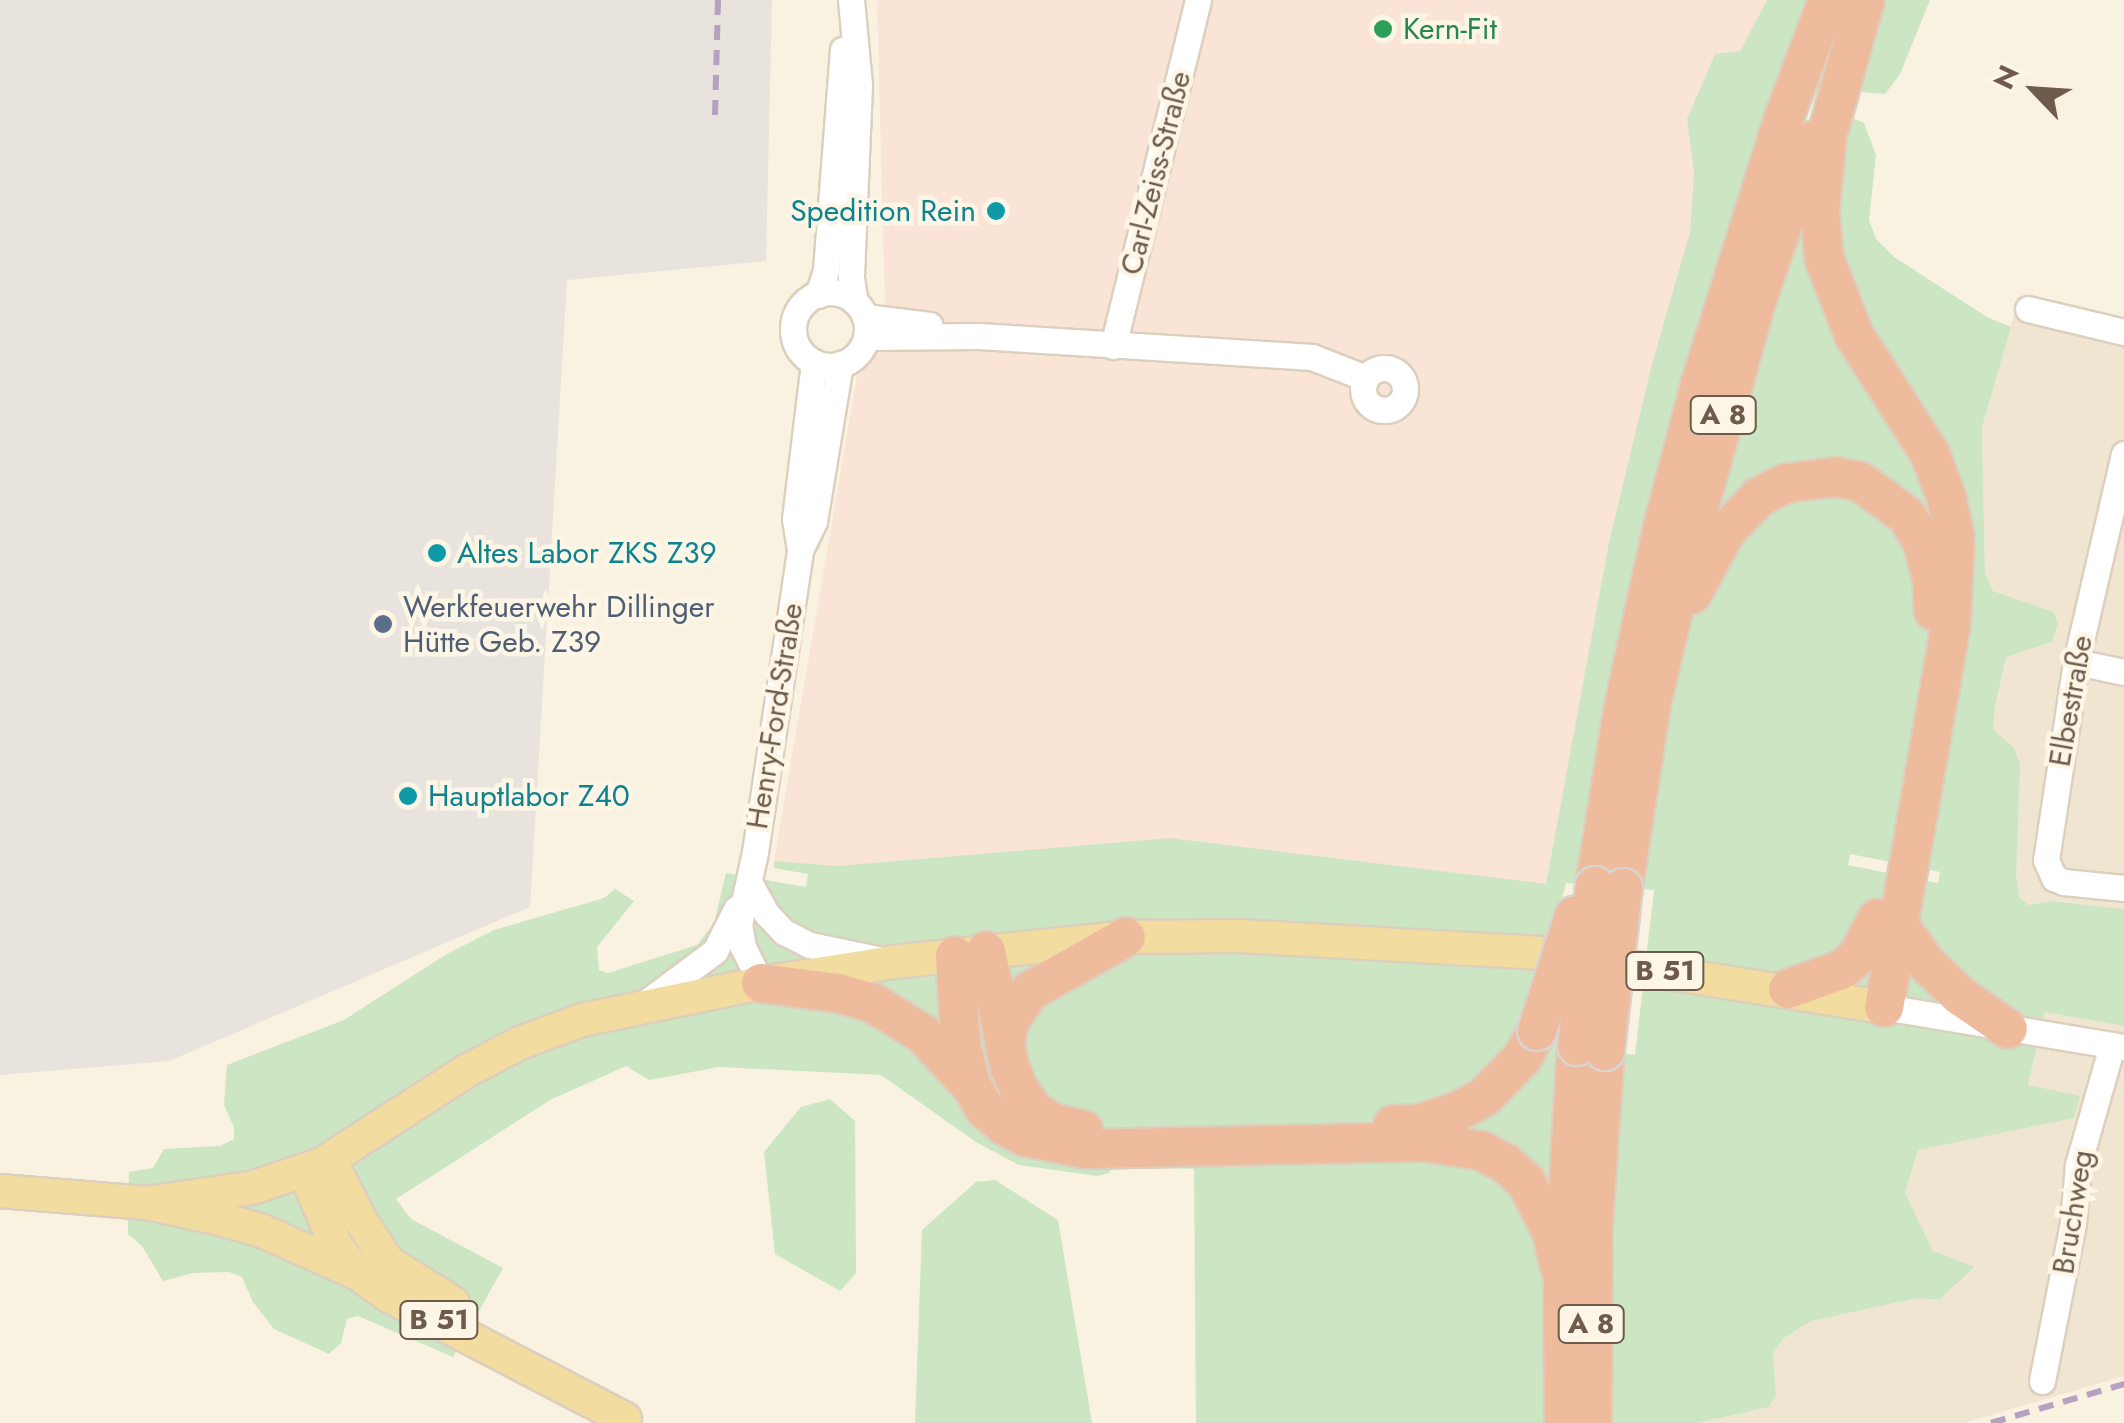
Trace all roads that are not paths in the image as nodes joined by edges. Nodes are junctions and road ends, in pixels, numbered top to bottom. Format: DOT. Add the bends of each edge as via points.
graph roads {
  1 [pos="849,0"];
  2 [pos="1198,0"];
  3 [pos="1828,0"];
  4 [pos="1864,0"];
  5 [pos="1834,53"];
  6 [pos="1808,128"];
  7 [pos="818,294"];
  8 [pos="2028,309"];
  9 [pos="862,319"];
  10 [pos="2124,332"];
  11 [pos="1114,346"];
  12 [pos="814,362"];
  13 [pos="840,364"];
  14 [pos="1366,378"];
  15 [pos="2124,454"];
  16 [pos="800,550"];
  17 [pos="2076,662"];
  18 [pos="2124,672"];
  19 [pos="1651,705"];
  20 [pos="749,882"];
  21 [pos="1600,886"];
  22 [pos="2124,888"];
  23 [pos="1887,920"];
  24 [pos="1126,937"];
  25 [pos="971,953"];
  26 [pos="893,962"];
  27 [pos="761,983"];
  28 [pos="1788,989"];
  29 [pos="1871,1004"];
  30 [pos="640,1007"];
  31 [pos="2008,1029"];
  32 [pos="1005,1042"];
  33 [pos="2118,1046"];
  34 [pos="1591,1049"];
  35 [pos="970,1085"];
  36 [pos="317,1165"];
  37 [pos="20,1193"];
  38 [pos="146,1203"];
  39 [pos="360,1275"];
  40 [pos="1563,1279"];
  41 [pos="2042,1381"];
  42 [pos="628,1421"];
  43 [pos="1564,1423"];
  44 [pos="1592,1423"];
  1 -- 7 [label="street" via="826,270"];
  1 -- 9 [label="street" via="859,85 851,278"];
  2 -- 11 [label="street, Carl-Zeiss-Straße"];
  3 -- 5 [label="highway, A 8"];
  4 -- 5 [label="highway, A 8"];
  5 -- 6 [label="highway, A 8"];
  6 -- 19 [label="highway, A 8" via="1730,388"];
  6 -- 21 [label="highway, A 8" via="1706,365 1662,530 1602,827"];
  6 -- 23 [label="highway" via="1824,258 1836,300 1930,454 1955,536 1951,624"];
  7 -- 9 [label="street" via="838,293"];
  7 -- 12 [label="street" via="794,324 798,346"];
  8 -- 10 [label="street"];
  9 -- 11 [label="street"];
  9 -- 13 [label="street" via="857,354"];
  11 -- 14 [label="street" via="1312,356"];
  12 -- 13 [label="street"];
  12 -- 16 [label="street, Henry-Ford-Straße" via="794,518"];
  13 -- 16 [label="street, Henry-Ford-Straße" via="814,521"];
  15 -- 17 [label="street, Elbestraße"];
  16 -- 20 [label="street, Henry-Ford-Straße"];
  17 -- 18 [label="street"];
  17 -- 22 [label="street, Elbestraße" via="2046,860 2054,878 2064,882"];
  19 -- 21 [label="highway, A 8"];
  19 -- 23 [label="highway" via="1705,566 1726,531 1759,497 1800,480 1836,477 1861,482 1908,516 1932,578 1934,620"];
  20 -- 26 [label="street" via="767,914 796,939"];
  20 -- 27 [label="street, Henry-Ford-Straße" via="739,925"];
  20 -- 30 [label="street" via="715,951"];
  21 -- 32 [label="highway, bridge" via="1537,1031 1506,1076 1484,1097 1420,1124 1078,1130 1034,1112"];
  21 -- 34 [label="highway, A 8, bridge"];
  23 -- 28 [label="highway" via="1841,970"];
  23 -- 29 [label="highway"];
  23 -- 31 [label="highway" via="1960,996"];
  24 -- 25 [label="main road, B 51"];
  24 -- 28 [label="main road, B 51" via="1238,936 1542,952"];
  24 -- 32 [label="highway" via="1030,991 1009,1021"];
  25 -- 26 [label="main road, B 51"];
  25 -- 32 [label="highway"];
  25 -- 35 [label="highway" via="962,1046"];
  26 -- 27 [label="main road, B 51"];
  27 -- 30 [label="main road, B 51"];
  27 -- 35 [label="highway" via="872,1003 923,1034"];
  28 -- 29 [label="main road, B 51"];
  29 -- 31 [label="street"];
  30 -- 36 [label="main road, B 51" via="520,1042"];
  31 -- 33 [label="street"];
  33 -- 41 [label="street, Bruchweg" via="2078,1165"];
  34 -- 40 [label="highway, A 8"];
  34 -- 44 [label="highway, A 8"];
  35 -- 40 [label="highway" via="1006,1126 1056,1146 1426,1142 1482,1151 1526,1182 1552,1230"];
  36 -- 38 [label="main road" via="255,1187"];
  36 -- 39 [label="main road, B 51" via="337,1248"];
  36 -- 42 [label="main road, B 51" via="388,1262"];
  37 -- 38 [label="main road"];
  38 -- 39 [label="main road" via="260,1230"];
  39 -- 42 [label="main road, B 51" via="388,1296"];
  40 -- 43 [label="highway, A 8"];
}
